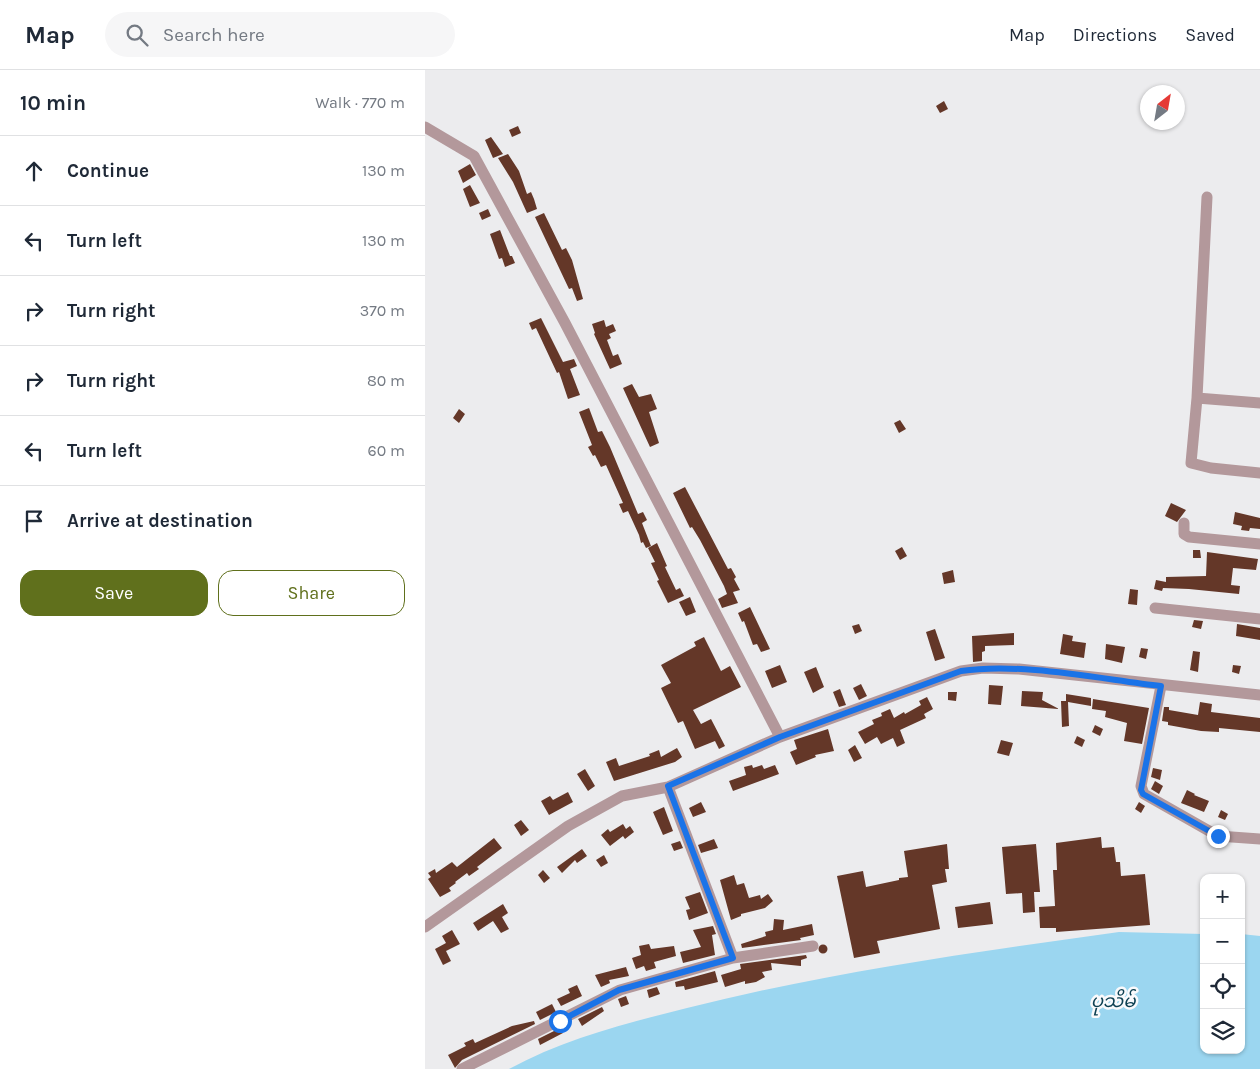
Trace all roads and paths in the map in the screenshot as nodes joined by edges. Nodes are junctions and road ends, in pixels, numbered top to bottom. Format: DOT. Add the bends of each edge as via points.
graph roads {
  1 [pos="425,127"];
  2 [pos="1207,197"];
  3 [pos="1197,398"];
  4 [pos="1260,403"];
  5 [pos="1260,473"];
  6 [pos="1184,523"];
  7 [pos="1260,544"];
  8 [pos="1155,608"];
  9 [pos="1260,619"];
  10 [pos="1161,686"];
  11 [pos="1260,695"];
  12 [pos="780,737"];
  13 [pos="668,786"];
  14 [pos="1260,839"];
  15 [pos="425,927"];
  16 [pos="813,946"];
  17 [pos="733,958"];
  18 [pos="462,1069"];
  1 -- 12 [label="street" via="474,156 570,332"];
  2 -- 3 [label="street"];
  3 -- 4 [label="street"];
  3 -- 5 [label="street" via="1191,463"];
  6 -- 7 [label="street" via="1184,534 1189,537"];
  8 -- 9 [label="street"];
  10 -- 11 [label="street"];
  10 -- 12 [label="street" via="1019,669 983,668 961,671"];
  10 -- 14 [label="street" via="1141,786 1143,794 1218,836"];
  12 -- 13 [label="street"];
  13 -- 15 [label="street" via="622,796 568,826"];
  13 -- 17 [label="street"];
  16 -- 17 [label="street"];
  17 -- 18 [label="street" via="619,990"];
}
